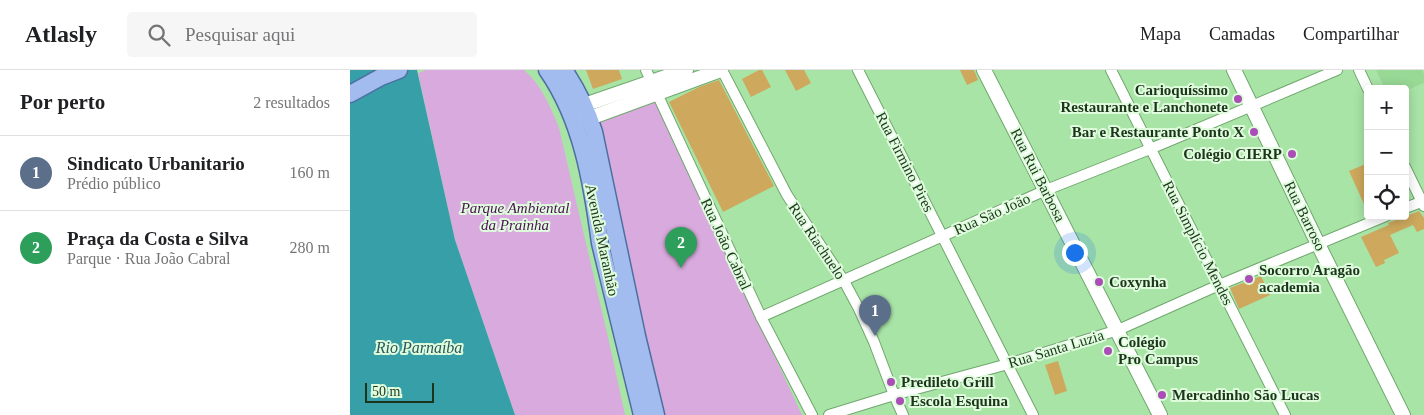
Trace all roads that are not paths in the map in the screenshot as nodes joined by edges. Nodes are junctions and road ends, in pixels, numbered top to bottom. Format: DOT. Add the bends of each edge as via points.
graph roads {
  1 [pos="399,70"];
  2 [pos="535,70"];
  3 [pos="547,70"];
  4 [pos="564,70"];
  5 [pos="686,70"];
  6 [pos="721,70"];
  7 [pos="858,70"];
  8 [pos="984,70"];
  9 [pos="1111,70"];
  10 [pos="1234,70"];
  11 [pos="1337,70"];
  12 [pos="1359,70"];
  13 [pos="387,74"];
  14 [pos="651,82"];
  15 [pos="1366,85"];
  16 [pos="350,94"];
  17 [pos="1252,106"];
  18 [pos="579,120"];
  19 [pos="1150,150"];
  20 [pos="1409,174"];
  21 [pos="1046,190"];
  22 [pos="1423,203"];
  23 [pos="1409,207"];
  24 [pos="1376,220"];
  25 [pos="942,236"];
  26 [pos="1318,244"];
  27 [pos="844,281"];
  28 [pos="1219,285"];
  29 [pos="761,317"];
  30 [pos="1118,330"];
  31 [pos="1008,364"];
  32 [pos="894,395"];
  33 [pos="642,415"];
  34 [pos="656,415"];
  35 [pos="812,415"];
  36 [pos="829,415"];
  37 [pos="903,415"];
  38 [pos="1033,415"];
  39 [pos="1160,415"];
  40 [pos="1285,415"];
  41 [pos="1404,415"];
  1 -- 13 [label="main road"];
  2 -- 18 [label="main road" via="553,98"];
  3 -- 18 [label="main road, Avenida Maranhão"];
  4 -- 18 [label="main road, Avenida Maranhão" via="578,94"];
  5 -- 14 [label="street"];
  6 -- 14 [label="street"];
  6 -- 27 [label="street, Rua Riachuelo" via="787,195"];
  7 -- 25 [label="street, Rua Firmino Pires"];
  8 -- 21 [label="street, Rua Rui Barbosa"];
  9 -- 19 [label="street, Rua Simplício Mendes"];
  10 -- 17 [label="street, Rua Barroso"];
  11 -- 17 [label="street, Rua São João"];
  12 -- 15 [label="street"];
  13 -- 16 [label="main road"];
  14 -- 18 [label="street"];
  14 -- 29 [label="street, Rua João Cabral"];
  17 -- 19 [label="street, Rua São João"];
  17 -- 26 [label="street, Rua Barroso"];
  18 -- 33 [label="main road, Avenida Maranhão" via="588,218 600,243"];
  18 -- 34 [label="main road, Avenida Maranhão" via="594,132"];
  19 -- 21 [label="street, Rua São João"];
  19 -- 28 [label="street, Rua Simplício Mendes"];
  20 -- 22 [label="street"];
  21 -- 25 [label="street, Rua São João"];
  21 -- 30 [label="street, Rua Rui Barbosa"];
  22 -- 23 [label="street"];
  24 -- 26 [label="street, Rua Santa Luzia"];
  25 -- 27 [label="street, Rua São João"];
  25 -- 31 [label="street, Rua Firmino Pires"];
  26 -- 28 [label="street, Rua Santa Luzia"];
  26 -- 41 [label="street, Rua Barroso"];
  27 -- 29 [label="street, Rua São João"];
  27 -- 32 [label="street, Rua Riachuelo" via="867,326"];
  28 -- 30 [label="street, Rua Santa Luzia"];
  28 -- 40 [label="street, Rua Simplício Mendes"];
  29 -- 35 [label="street, Rua João Cabral"];
  30 -- 31 [label="street, Rua Santa Luzia"];
  30 -- 39 [label="street, Rua Rui Barbosa"];
  31 -- 32 [label="street, Rua Santa Luzia"];
  31 -- 38 [label="street, Rua Firmino Pires"];
  32 -- 36 [label="street, Rua Santa Luzia"];
  32 -- 37 [label="street, Rua Riachuelo"];
}
